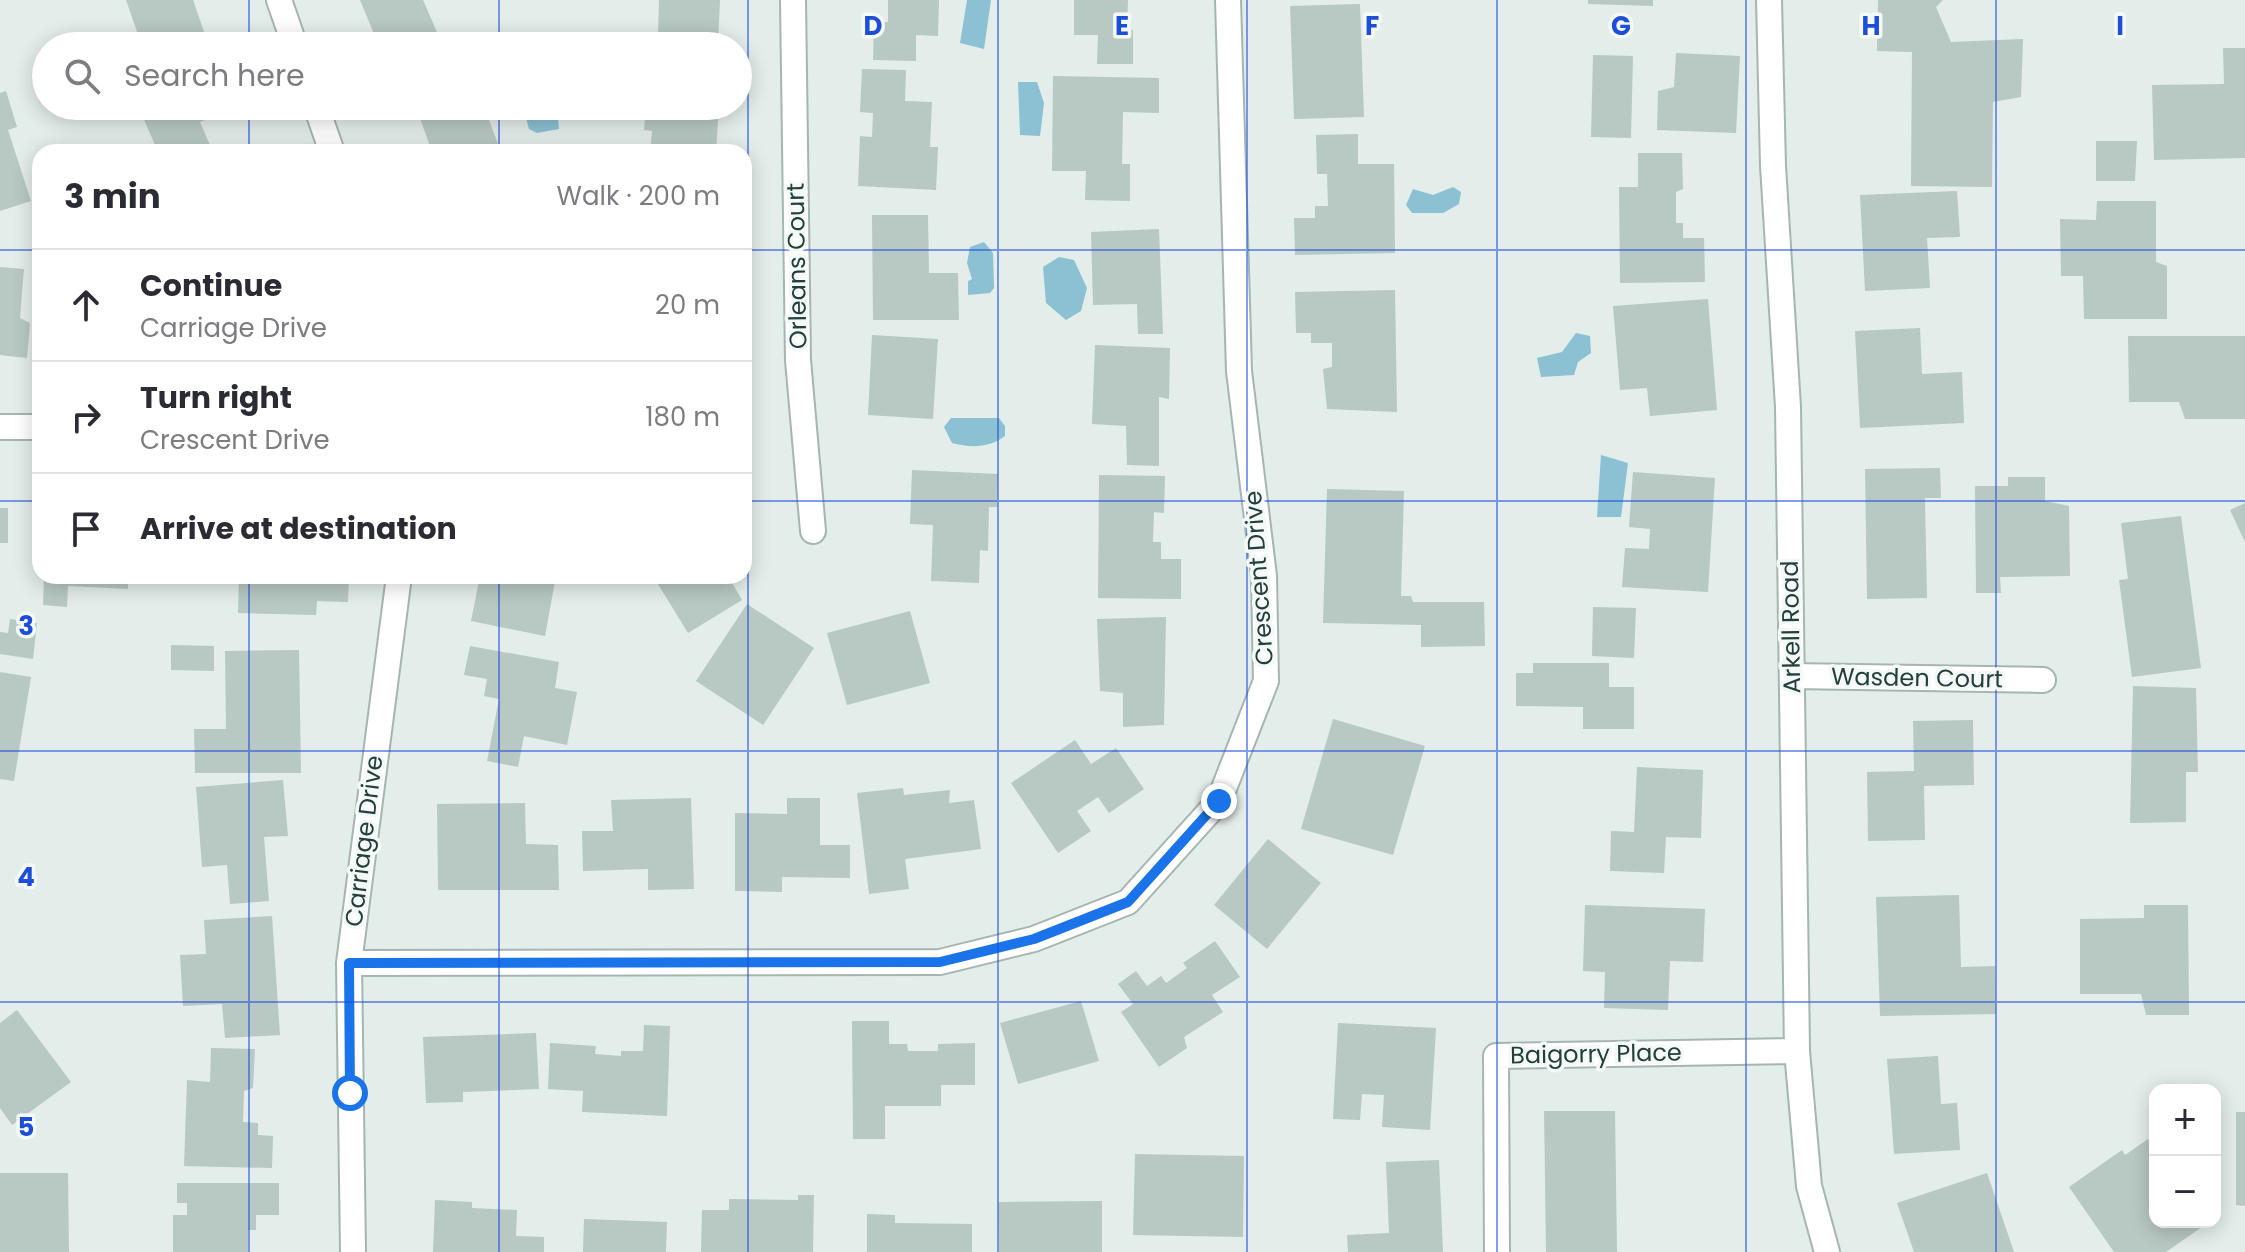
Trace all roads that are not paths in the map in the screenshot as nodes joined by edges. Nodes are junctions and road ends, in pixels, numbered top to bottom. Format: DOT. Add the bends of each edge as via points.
graph roads {
  1 [pos="279,0"];
  2 [pos="793,0"];
  3 [pos="1228,0"];
  4 [pos="1769,0"];
  5 [pos="290,32"];
  6 [pos="321,120"];
  7 [pos="329,144"];
  8 [pos="0,427"];
  9 [pos="32,427"];
  10 [pos="813,531"];
  11 [pos="398,584"];
  12 [pos="1792,676"];
  13 [pos="2043,680"];
  14 [pos="349,963"];
  15 [pos="1797,1051"];
  16 [pos="353,1252"];
  17 [pos="1497,1252"];
  18 [pos="1827,1252"];
  1 -- 5 [label="street"];
  2 -- 10 [label="street, Orleans Court" via="798,360"];
  3 -- 14 [label="street, Crescent Drive" via="1239,371 1264,576 1266,681 1219,801 1128,902 1034,939 940,962"];
  4 -- 12 [label="street, Arkell Road" via="1788,407"];
  6 -- 7 [label="street"];
  8 -- 9 [label="street"];
  11 -- 14 [label="street, Carriage Drive"];
  12 -- 13 [label="street, Wasden Court"];
  12 -- 15 [label="street, Arkell Road"];
  14 -- 16 [label="street, Carriage Drive"];
  15 -- 17 [label="street, Baigorry Place" via="1496,1056"];
  15 -- 18 [label="street, Arkell Road" via="1809,1186"];
}
